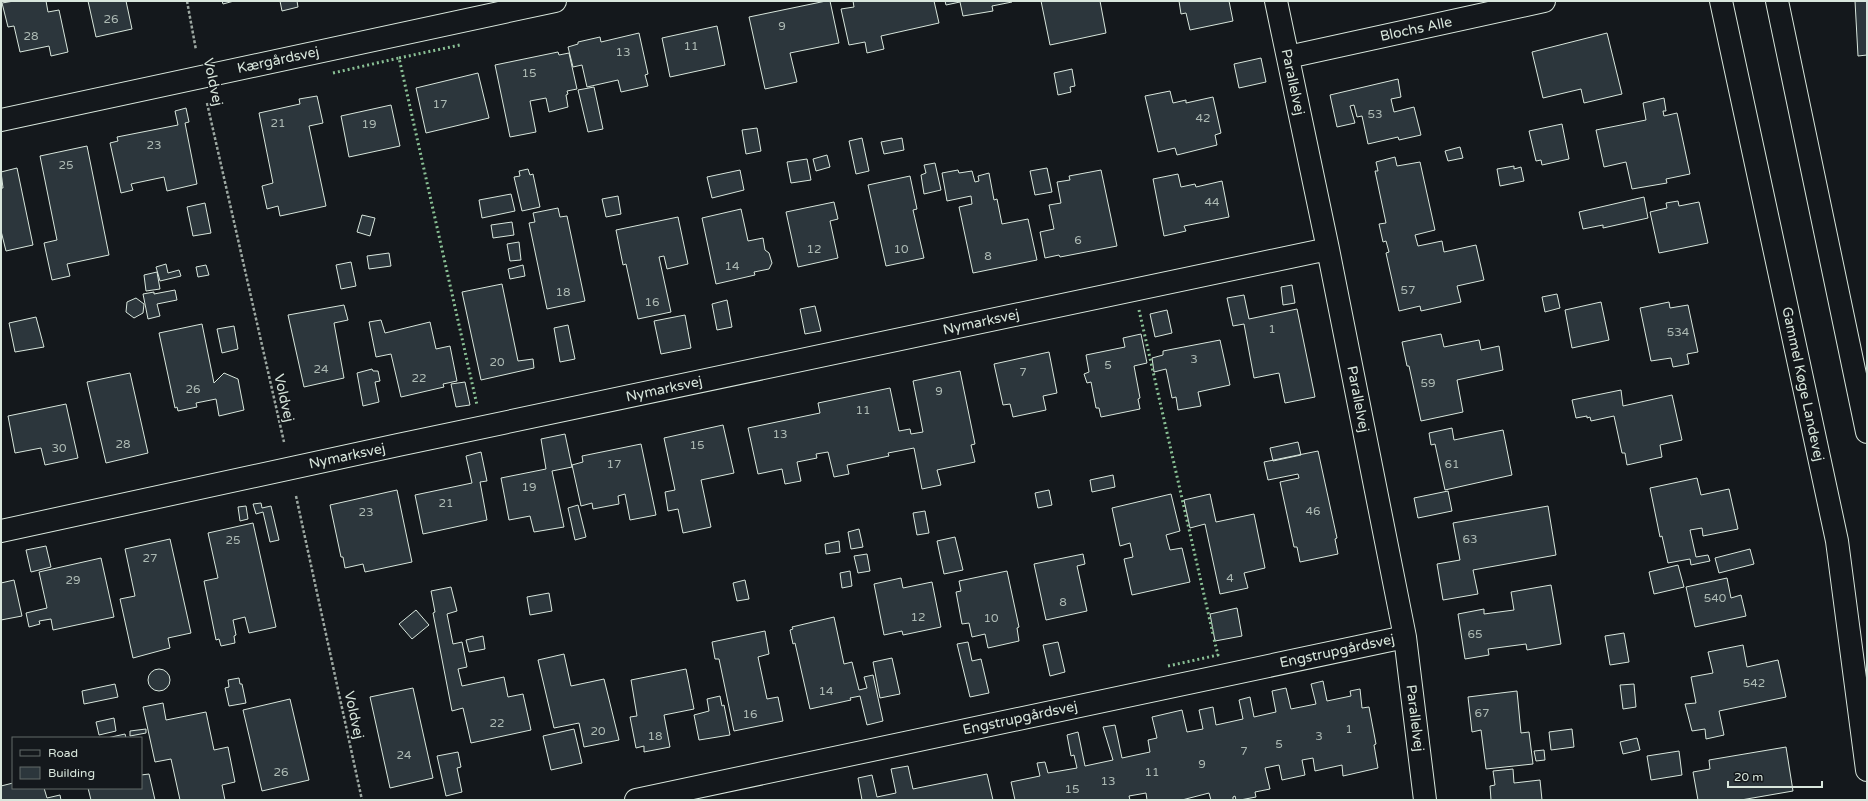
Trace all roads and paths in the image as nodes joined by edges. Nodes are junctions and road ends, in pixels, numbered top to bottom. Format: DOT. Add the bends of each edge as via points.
graph roads {
  1 [pos="187,1"];
  2 [pos="555,1"];
  3 [pos="1276,1"];
  4 [pos="1544,1"];
  5 [pos="1721,1"];
  6 [pos="1777,1"];
  7 [pos="1288,57"];
  8 [pos="202,77"];
  9 [pos="1,120"];
  10 [pos="1328,249"];
  11 [pos="1867,432"];
  12 [pos="290,469"];
  13 [pos="1,531"];
  14 [pos="1405,637"];
  15 [pos="1867,770"];
  16 [pos="362,800"];
  17 [pos="636,800"];
  18 [pos="1425,800"];
  1 -- 8 [label="path, Voldvej"];
  2 -- 8 [label="street, Kærgårdsvej"];
  3 -- 7 [label="street, Parallelvej"];
  4 -- 7 [label="street, Blochs Alle"];
  5 -- 15 [label="street, Gammel Køge Landevej" via="1837,541"];
  6 -- 11 [label="street"];
  7 -- 10 [label="street, Parallelvej"];
  8 -- 9 [label="street, Kærgårdsvej"];
  8 -- 12 [label="path, Voldvej"];
  10 -- 12 [label="street, Nymarksvej"];
  10 -- 14 [label="street, Parallelvej"];
  12 -- 13 [label="street, Nymarksvej"];
  12 -- 16 [label="path, Voldvej"];
  14 -- 17 [label="street, Engstrupgårdsvej"];
  14 -- 18 [label="street, Parallelvej"];
}
